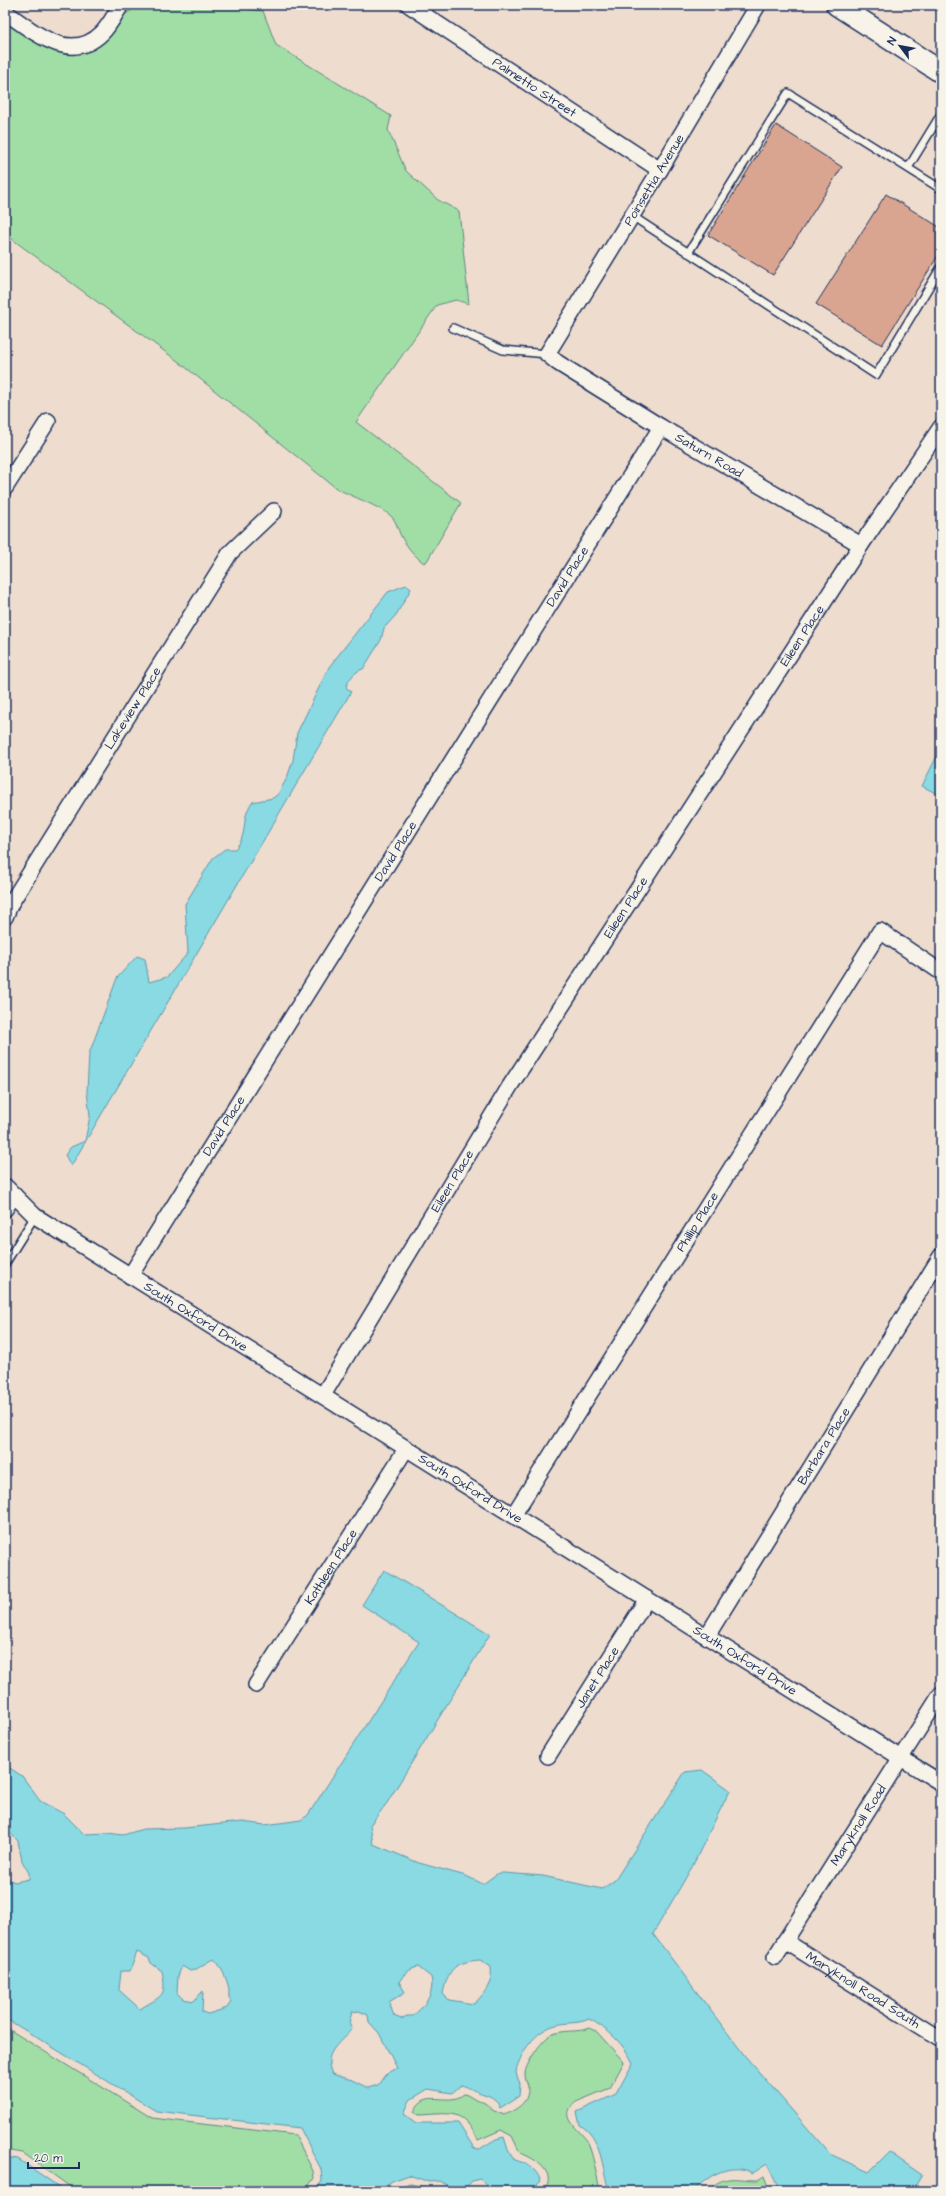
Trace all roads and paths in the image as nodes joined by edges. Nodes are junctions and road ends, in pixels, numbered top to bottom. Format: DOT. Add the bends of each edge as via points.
graph roads {
  1 [pos="121,5"];
  2 [pos="409,5"];
  3 [pos="758,5"];
  4 [pos="836,5"];
  5 [pos="5,12"];
  6 [pos="941,72"];
  7 [pos="941,114"];
  8 [pos="908,168"];
  9 [pos="660,170"];
  10 [pos="941,189"];
  11 [pos="632,216"];
  12 [pos="688,253"];
  13 [pos="941,267"];
  14 [pos="453,328"];
  15 [pos="553,358"];
  16 [pos="48,421"];
  17 [pos="661,427"];
  18 [pos="941,427"];
  19 [pos="5,488"];
  20 [pos="274,511"];
  21 [pos="861,546"];
  22 [pos="5,917"];
  23 [pos="941,972"];
  24 [pos="10,1190"];
  25 [pos="5,1209"];
  26 [pos="35,1216"];
  27 [pos="941,1256"];
  28 [pos="5,1264"];
  29 [pos="130,1276"];
  30 [pos="323,1395"];
  31 [pos="406,1449"];
  32 [pos="514,1514"];
  33 [pos="647,1599"];
  34 [pos="706,1636"];
  35 [pos="256,1685"];
  36 [pos="941,1694"];
  37 [pos="548,1756"];
  38 [pos="900,1758"];
  39 [pos="941,1783"];
  40 [pos="786,1941"];
  41 [pos="775,1957"];
  42 [pos="941,2039"];
  1 -- 5 [label="street" via="102,33 94,40 74,46 49,42"];
  2 -- 9 [label="street, Palmetto Street"];
  3 -- 9 [label="street, Poinsettia Avenue"];
  4 -- 6 [label="main road"];
  7 -- 8 [label="lane"];
  8 -- 10 [label="lane"];
  8 -- 12 [label="lane" via="788,92"];
  9 -- 11 [label="street, Poinsettia Avenue"];
  11 -- 12 [label="lane"];
  11 -- 15 [label="street, Poinsettia Avenue"];
  12 -- 13 [label="lane" via="876,375"];
  14 -- 15 [label="lane" via="504,350"];
  15 -- 17 [label="street, Saturn Road"];
  16 -- 19 [label="street"];
  17 -- 21 [label="street, Saturn Road"];
  17 -- 29 [label="street, David Place"];
  18 -- 21 [label="street, Eileen Place"];
  20 -- 22 [label="street, Lakeview Place" via="230,553 11,903"];
  21 -- 30 [label="street, Eileen Place" via="510,1086"];
  23 -- 32 [label="street, Phillip Place" via="880,931"];
  24 -- 25 [label="street"];
  24 -- 26 [label="street, South Oxford Drive"];
  26 -- 28 [label="lane"];
  26 -- 29 [label="street, South Oxford Drive"];
  27 -- 34 [label="street, Barbara Place"];
  29 -- 30 [label="street, South Oxford Drive"];
  30 -- 31 [label="street, South Oxford Drive"];
  31 -- 32 [label="street, South Oxford Drive"];
  31 -- 35 [label="street, Kathleen Place"];
  32 -- 33 [label="street, South Oxford Drive"];
  33 -- 34 [label="street, South Oxford Drive"];
  33 -- 37 [label="street, Janet Place"];
  34 -- 38 [label="street, South Oxford Drive"];
  36 -- 38 [label="street, Maryknoll Road"];
  38 -- 39 [label="street, South Oxford Drive"];
  38 -- 40 [label="street, Maryknoll Road"];
  40 -- 41 [label="street, Maryknoll Road"];
  40 -- 42 [label="street, Maryknoll Road South"];
}
